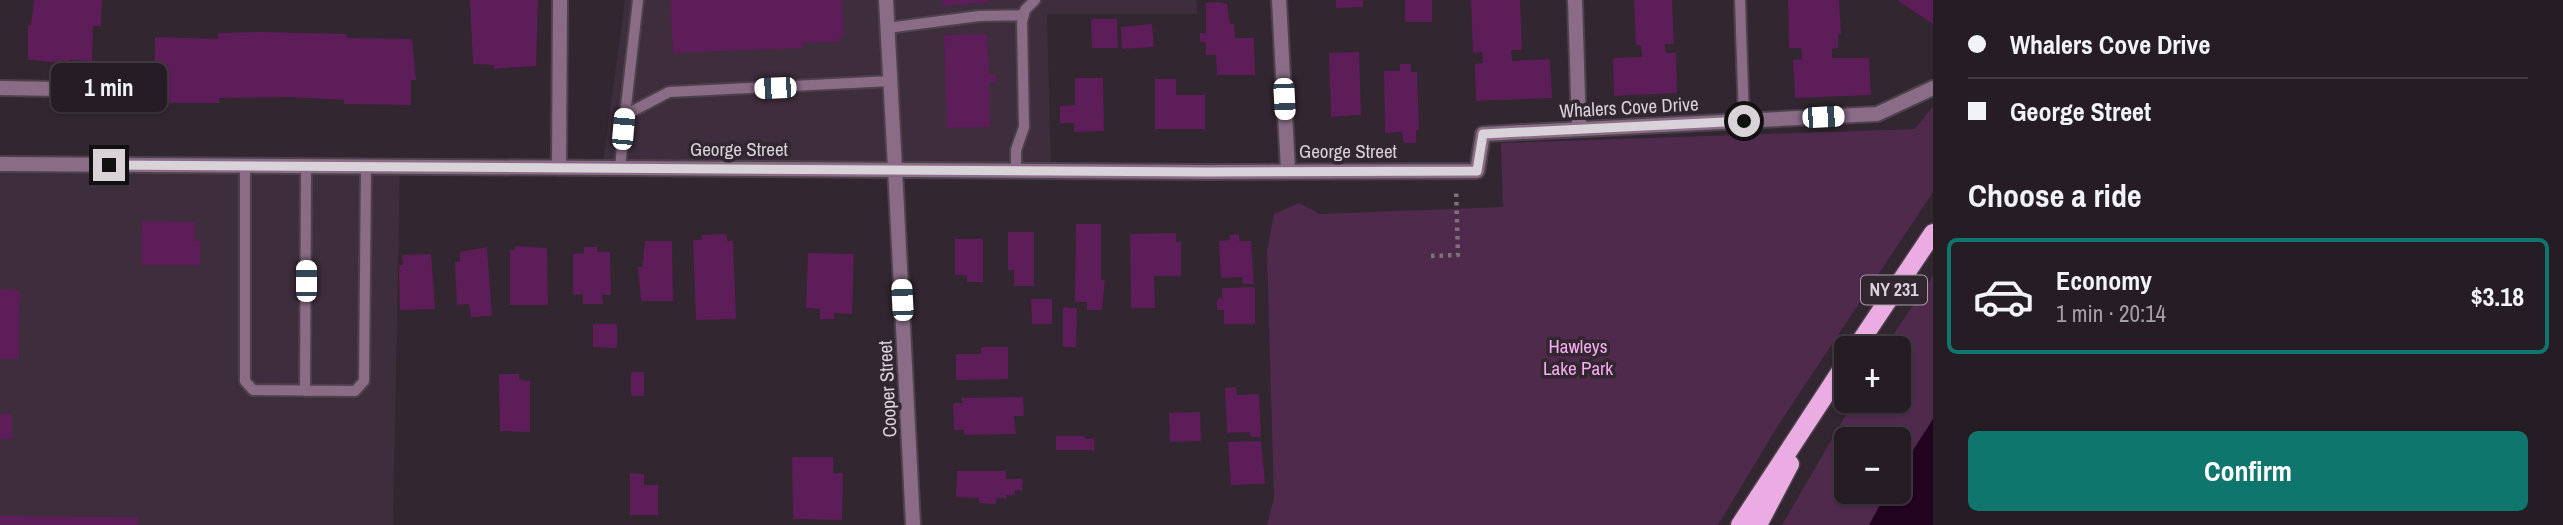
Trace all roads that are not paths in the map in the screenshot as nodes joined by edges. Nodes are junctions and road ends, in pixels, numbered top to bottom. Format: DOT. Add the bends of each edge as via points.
graph roads {
  1 [pos="560,0"];
  2 [pos="638,0"];
  3 [pos="886,0"];
  4 [pos="1035,0"];
  5 [pos="1279,0"];
  6 [pos="1575,0"];
  7 [pos="1740,0"];
  8 [pos="1024,15"];
  9 [pos="887,28"];
  10 [pos="891,81"];
  11 [pos="0,88"];
  12 [pos="1933,88"];
  13 [pos="121,90"];
  14 [pos="625,115"];
  15 [pos="1744,121"];
  16 [pos="1579,129"];
  17 [pos="0,164"];
  18 [pos="244,166"];
  19 [pos="306,166"];
  20 [pos="366,167"];
  21 [pos="559,168"];
  22 [pos="620,168"];
  23 [pos="895,168"];
  24 [pos="1016,170"];
  25 [pos="1287,170"];
  26 [pos="1477,171"];
  27 [pos="1933,233"];
  28 [pos="1864,336"];
  29 [pos="1834,382"];
  30 [pos="1831,387"];
  31 [pos="305,391"];
  32 [pos="913,525"];
  33 [pos="1740,525"];
  34 [pos="1758,525"];
  1 -- 21 [label="street"];
  2 -- 14 [label="lane"];
  3 -- 9 [label="street, Cooper Street"];
  4 -- 8 [label="lane"];
  5 -- 25 [label="street"];
  6 -- 16 [label="street"];
  7 -- 15 [label="lane"];
  8 -- 9 [label="lane"];
  8 -- 24 [label="lane" via="1024,127 1016,150"];
  9 -- 10 [label="street, Cooper Street"];
  10 -- 14 [label="lane" via="669,92"];
  10 -- 23 [label="street, Cooper Street"];
  11 -- 13 [label="street"];
  12 -- 15 [label="street, Whalers Cove Drive" via="1877,114"];
  14 -- 22 [label="lane"];
  15 -- 16 [label="street, Whalers Cove Drive"];
  16 -- 26 [label="street, Whalers Cove Drive" via="1483,134"];
  17 -- 18 [label="street, George Street"];
  18 -- 19 [label="street, George Street"];
  18 -- 31 [label="lane" via="245,381 253,390"];
  19 -- 20 [label="street, George Street"];
  19 -- 31 [label="lane"];
  20 -- 21 [label="street, George Street"];
  20 -- 31 [label="lane" via="364,381 355,391"];
  21 -- 22 [label="street, George Street"];
  22 -- 23 [label="street, George Street"];
  23 -- 24 [label="street, George Street"];
  23 -- 32 [label="street, Cooper Street"];
  24 -- 25 [label="street, George Street"];
  25 -- 26 [label="street, George Street"];
  27 -- 28 [label="main road, NY 231"];
  29 -- 30 [label="main road"];
  30 -- 33 [label="main road"];
  30 -- 34 [label="main road"];
}
